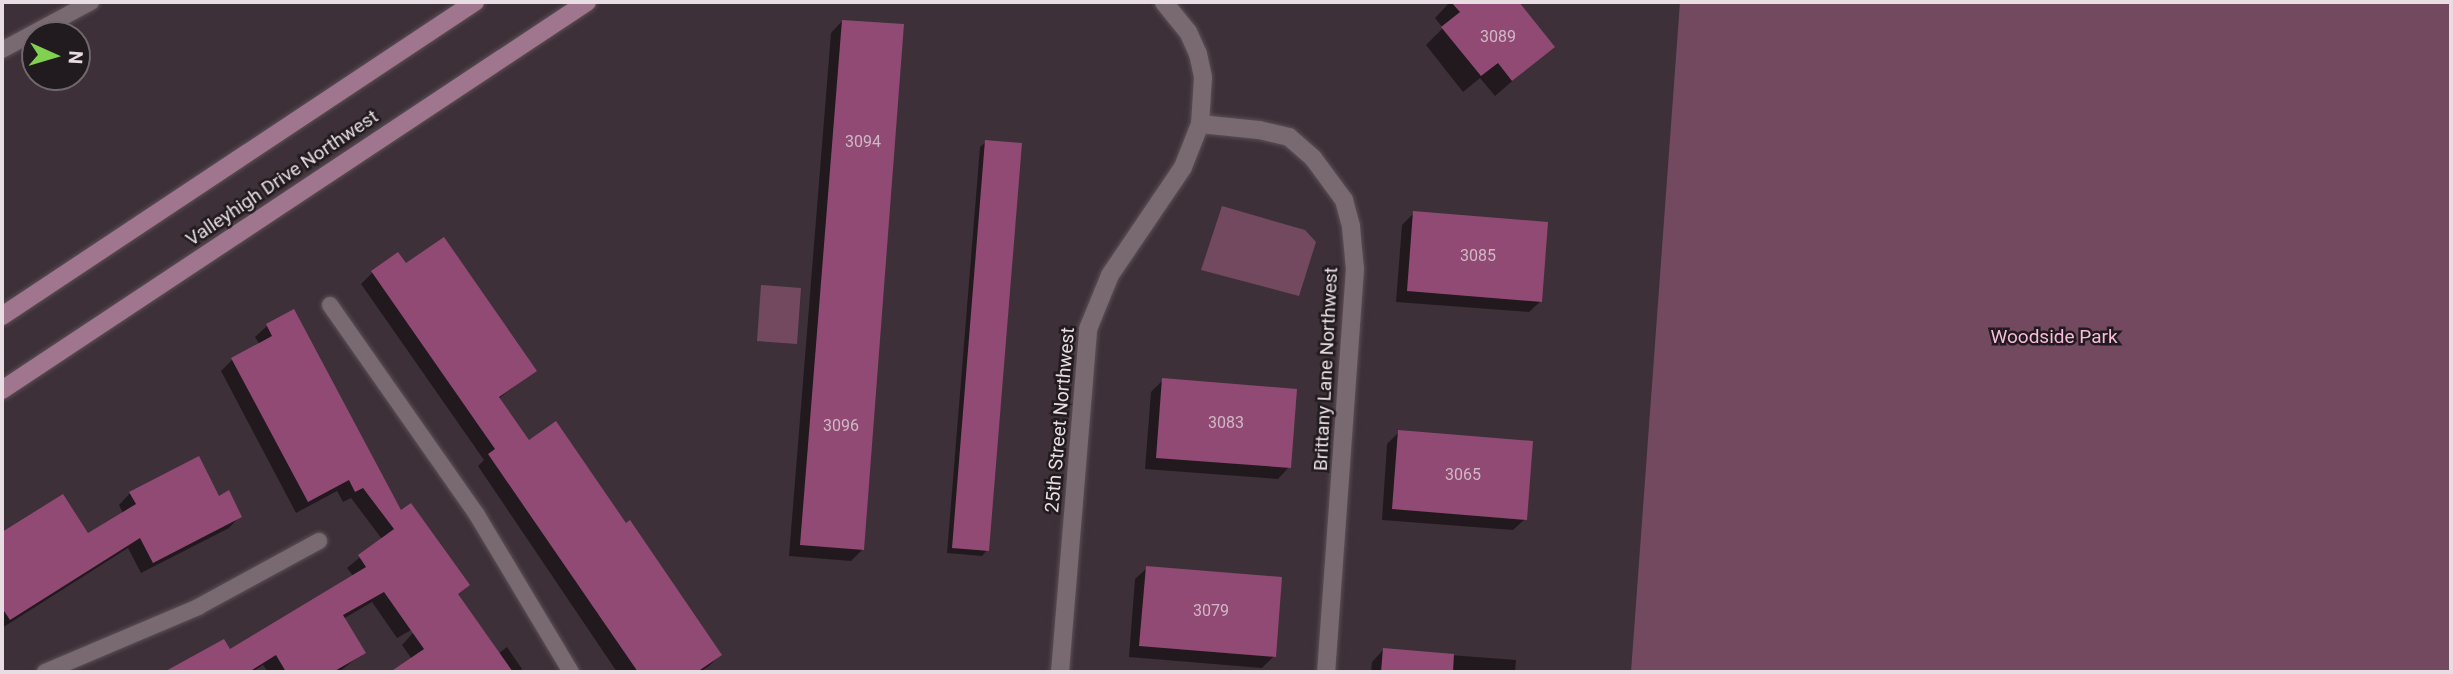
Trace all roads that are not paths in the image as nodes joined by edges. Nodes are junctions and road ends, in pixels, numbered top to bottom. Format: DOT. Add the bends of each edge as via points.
graph roads {
  1 [pos="90,2"];
  2 [pos="475,2"];
  3 [pos="587,2"];
  4 [pos="1164,2"];
  5 [pos="2,50"];
  6 [pos="1200,124"];
  7 [pos="330,305"];
  8 [pos="2,316"];
  9 [pos="2,390"];
  10 [pos="319,541"];
  11 [pos="44,672"];
  12 [pos="571,672"];
  13 [pos="1060,672"];
  14 [pos="1326,672"];
  1 -- 5 [label="lane"];
  2 -- 8 [label="main road, Valleyhigh Drive Northwest"];
  3 -- 9 [label="main road, Valleyhigh Drive Northwest"];
  4 -- 6 [label="street, 25th Street Northwest" via="1188,32 1198,54 1203,77"];
  6 -- 13 [label="street, 25th Street Northwest" via="1182,167 1110,275 1088,328"];
  6 -- 14 [label="street, Brittany Lane Northwest" via="1289,138 1312,158 1344,200 1351,227 1355,269"];
  7 -- 12 [label="lane" via="477,515"];
  10 -- 11 [label="lane" via="198,607"];
}
